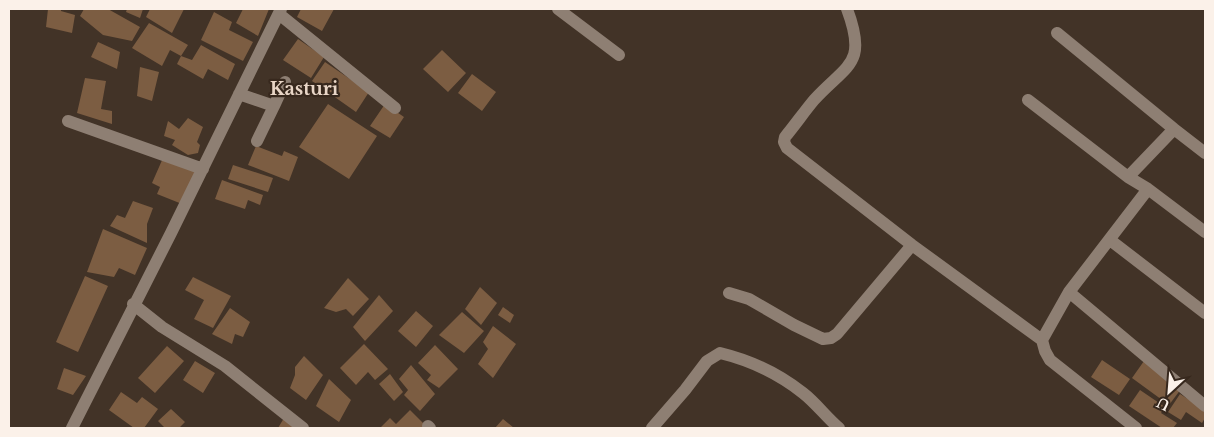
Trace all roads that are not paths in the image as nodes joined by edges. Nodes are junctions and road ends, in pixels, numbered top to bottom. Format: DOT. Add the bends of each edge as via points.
graph roads {
  1 [pos="558,9"];
  2 [pos="846,9"];
  3 [pos="280,11"];
  4 [pos="1057,33"];
  5 [pos="619,55"];
  6 [pos="285,82"];
  7 [pos="240,94"];
  8 [pos="1028,100"];
  9 [pos="274,106"];
  10 [pos="395,108"];
  11 [pos="68,122"];
  12 [pos="1174,129"];
  13 [pos="256,141"];
  14 [pos="1205,153"];
  15 [pos="203,169"];
  16 [pos="1128,177"];
  17 [pos="1148,190"];
  18 [pos="1205,232"];
  19 [pos="1110,240"];
  20 [pos="912,245"];
  21 [pos="1069,292"];
  22 [pos="728,293"];
  23 [pos="133,304"];
  24 [pos="1205,313"];
  25 [pos="1042,340"];
  26 [pos="1205,406"];
  27 [pos="72,428"];
  28 [pos="303,428"];
  29 [pos="652,428"];
  30 [pos="839,428"];
  31 [pos="1136,428"];
  1 -- 5 [label="street"];
  2 -- 20 [label="street" via="855,38 855,56 845,72 814,100 784,142 794,155"];
  3 -- 7 [label="street"];
  3 -- 10 [label="street"];
  4 -- 12 [label="street"];
  6 -- 9 [label="street"];
  7 -- 9 [label="street"];
  7 -- 15 [label="street"];
  8 -- 16 [label="street"];
  9 -- 13 [label="street"];
  11 -- 15 [label="street"];
  12 -- 14 [label="street"];
  12 -- 16 [label="street"];
  15 -- 23 [label="street"];
  16 -- 17 [label="street"];
  17 -- 18 [label="street"];
  17 -- 19 [label="street"];
  19 -- 21 [label="street"];
  19 -- 24 [label="street"];
  20 -- 22 [label="street" via="831,338 823,339 749,299"];
  20 -- 25 [label="street"];
  21 -- 25 [label="street"];
  21 -- 26 [label="street"];
  23 -- 27 [label="street"];
  23 -- 28 [label="street" via="162,327 225,366"];
  25 -- 31 [label="street" via="1050,360"];
  29 -- 30 [label="street" via="707,361 720,353 770,371 803,393"];
}
